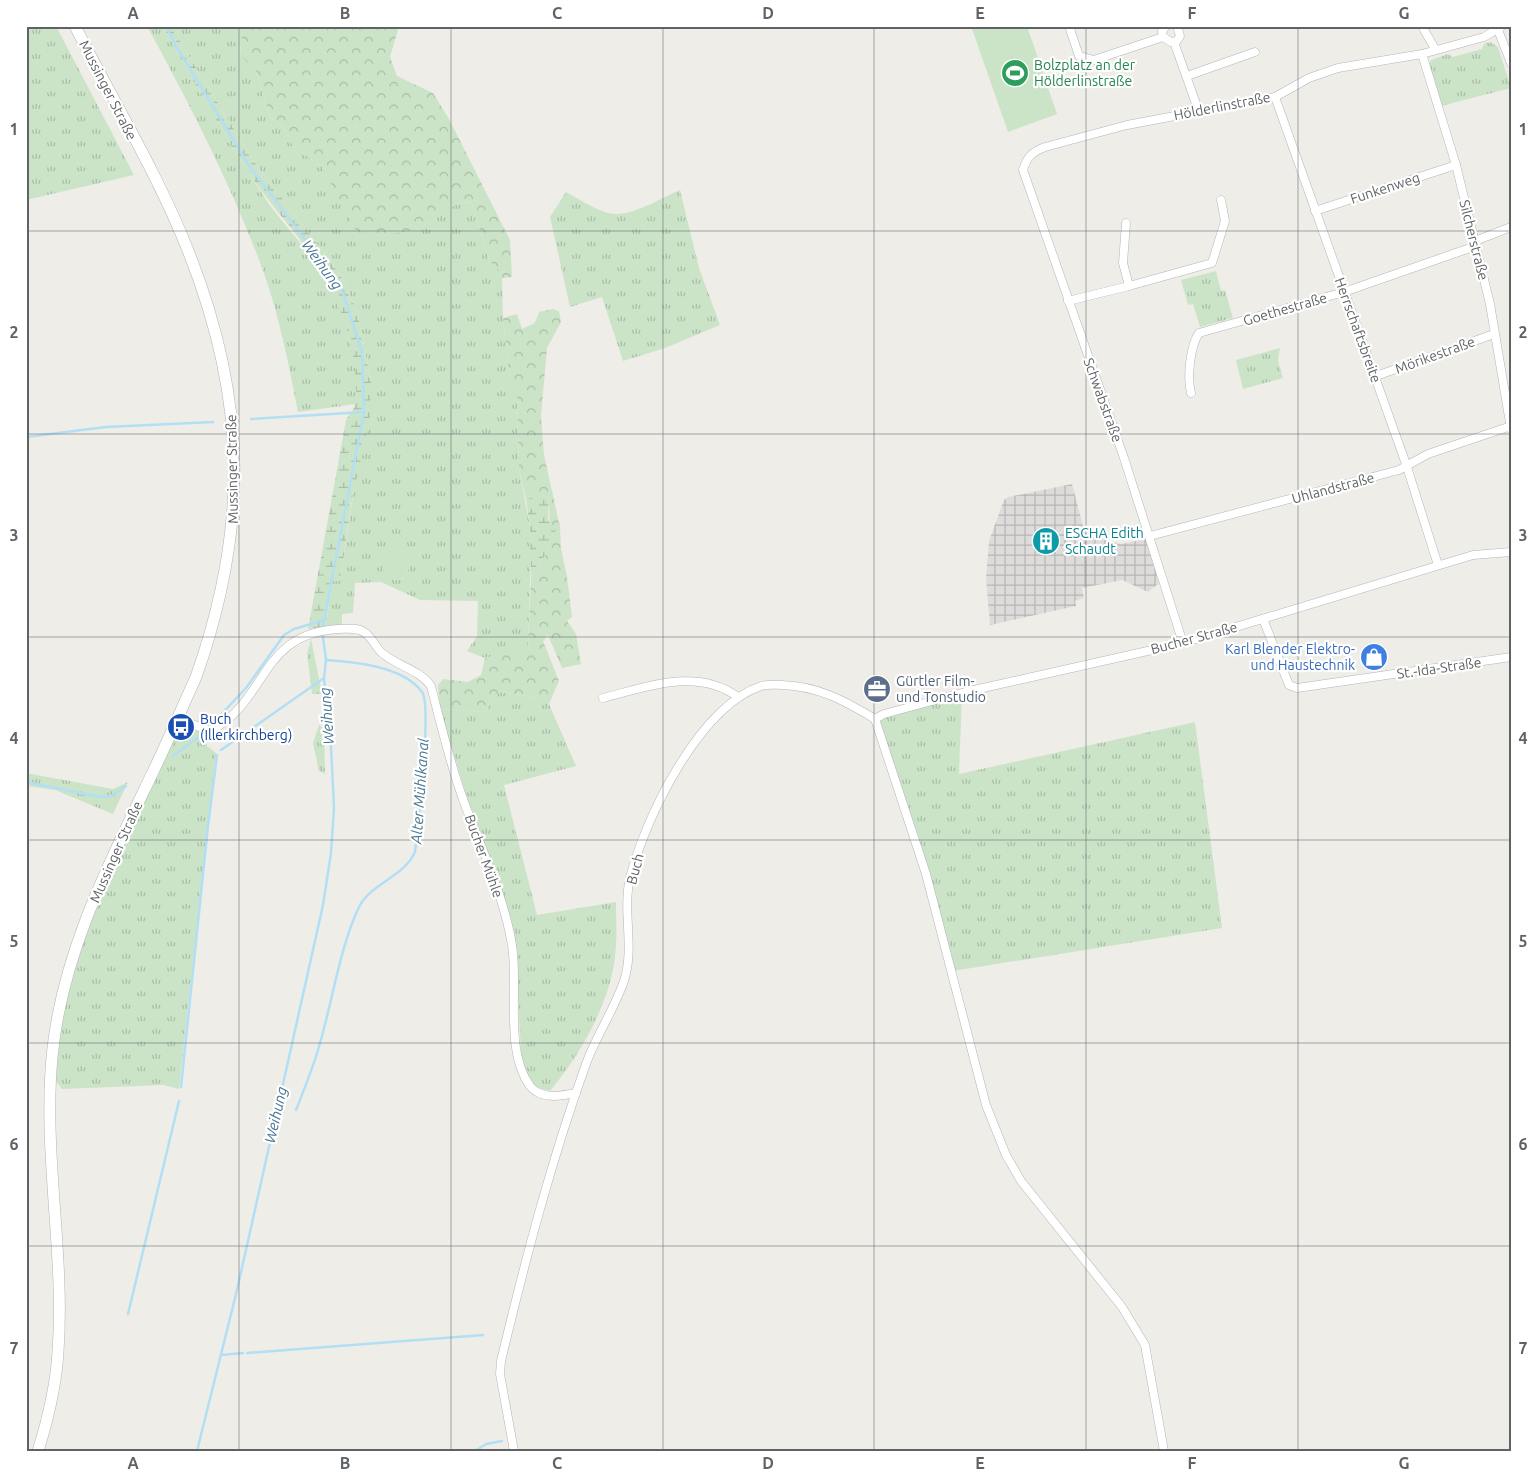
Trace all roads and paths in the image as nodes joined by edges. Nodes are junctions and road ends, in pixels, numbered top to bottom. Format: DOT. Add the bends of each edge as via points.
graph roads {
  1 [pos="75,26"];
  2 [pos="1069,26"];
  3 [pos="1166,26"];
  4 [pos="1177,26"];
  5 [pos="1422,26"];
  6 [pos="1500,28"];
  7 [pos="1163,37"];
  8 [pos="1174,42"];
  9 [pos="1435,50"];
  10 [pos="1255,52"];
  11 [pos="1422,54"];
  12 [pos="1511,63"];
  13 [pos="1187,76"];
  14 [pos="1275,97"];
  15 [pos="1199,112"];
  16 [pos="1027,158"];
  17 [pos="1456,165"];
  18 [pos="1221,200"];
  19 [pos="1315,211"];
  20 [pos="1126,223"];
  21 [pos="1511,227"];
  22 [pos="1475,241"];
  23 [pos="1129,286"];
  24 [pos="1344,292"];
  25 [pos="1068,302"];
  26 [pos="1494,334"];
  27 [pos="1376,376"];
  28 [pos="1191,393"];
  29 [pos="1511,427"];
  30 [pos="1406,464"];
  31 [pos="1150,536"];
  32 [pos="1511,552"];
  33 [pos="1438,565"];
  34 [pos="1263,619"];
  35 [pos="1183,642"];
  36 [pos="1511,657"];
  37 [pos="738,697"];
  38 [pos="603,698"];
  39 [pos="177,718"];
  40 [pos="875,719"];
  41 [pos="576,1093"];
  42 [pos="38,1451"];
  43 [pos="514,1451"];
  44 [pos="1164,1451"];
  1 -- 39 [label="street, Mussinger Straße" via="170,208 189,252 216,328 230,402 235,495 226,574 209,641"];
  2 -- 7 [label="street" via="1079,56 1087,60"];
  3 -- 7 [label="street" via="1162,31"];
  4 -- 8 [label="street" via="1180,36"];
  5 -- 9 [label="street"];
  6 -- 9 [label="street, Hölderlinstraße" via="1484,37"];
  6 -- 12 [label="street"];
  7 -- 8 [label="street"];
  8 -- 13 [label="street"];
  9 -- 11 [label="street, Hölderlinstraße"];
  10 -- 13 [label="street"];
  11 -- 14 [label="street, Hölderlinstraße" via="1338,68 1309,78"];
  11 -- 17 [label="street, Silcherstraße"];
  13 -- 15 [label="street"];
  14 -- 15 [label="street, Hölderlinstraße"];
  14 -- 19 [label="street, Herrschaftsbreite"];
  15 -- 16 [label="street, Hölderlinstraße" via="1127,125 1045,147"];
  16 -- 25 [label="street, Schwabstraße" via="1023,170"];
  17 -- 19 [label="street, Funkenweg"];
  17 -- 22 [label="street, Silcherstraße"];
  18 -- 23 [label="street" via="1225,221 1212,263"];
  19 -- 24 [label="street, Herrschaftsbreite"];
  20 -- 23 [label="street" via="1123,263"];
  21 -- 22 [label="street, Goethestraße"];
  22 -- 24 [label="street, Goethestraße" via="1470,248"];
  22 -- 26 [label="street, Silcherstraße"];
  23 -- 25 [label="street"];
  24 -- 27 [label="street, Herrschaftsbreite"];
  24 -- 28 [label="street, Goethestraße" via="1199,333 1187,380"];
  25 -- 31 [label="street, Schwabstraße"];
  26 -- 27 [label="street, Mörikestraße"];
  26 -- 29 [label="street, Silcherstraße"];
  27 -- 30 [label="street, Herrschaftsbreite"];
  29 -- 30 [label="street, Uhlandstraße"];
  30 -- 31 [label="street, Uhlandstraße" via="1399,470"];
  30 -- 33 [label="street, Herrschaftsbreite"];
  31 -- 35 [label="street, Schwabstraße"];
  32 -- 33 [label="street, Bucher Straße" via="1473,555"];
  33 -- 34 [label="street, Bucher Straße"];
  34 -- 35 [label="street, Bucher Straße"];
  34 -- 36 [label="street, St.-Ida-Straße" via="1289,685 1297,688"];
  35 -- 40 [label="street, Bucher Straße" via="965,692"];
  37 -- 38 [label="street" via="704,682 678,680"];
  37 -- 40 [label="street, Buch" via="761,686 798,686 836,697"];
  37 -- 41 [label="street, Buch" via="680,760 639,850 630,880 629,965"];
  39 -- 41 [label="street, Bucher Mühle" via="210,731 226,722 284,648 313,632 353,628 364,631 381,652 424,676 430,686 453,770 505,913 512,946 518,1063 531,1087 539,1094"];
  39 -- 42 [label="street, Mussinger Straße" via="98,888 80,936 68,974 54,1047 49,1114 58,1353 49,1413"];
  40 -- 44 [label="street" via="926,874 986,1105 998,1136 1021,1181 1122,1307 1145,1345"];
  41 -- 43 [label="street" via="520,1281 501,1361 500,1374"];
}
